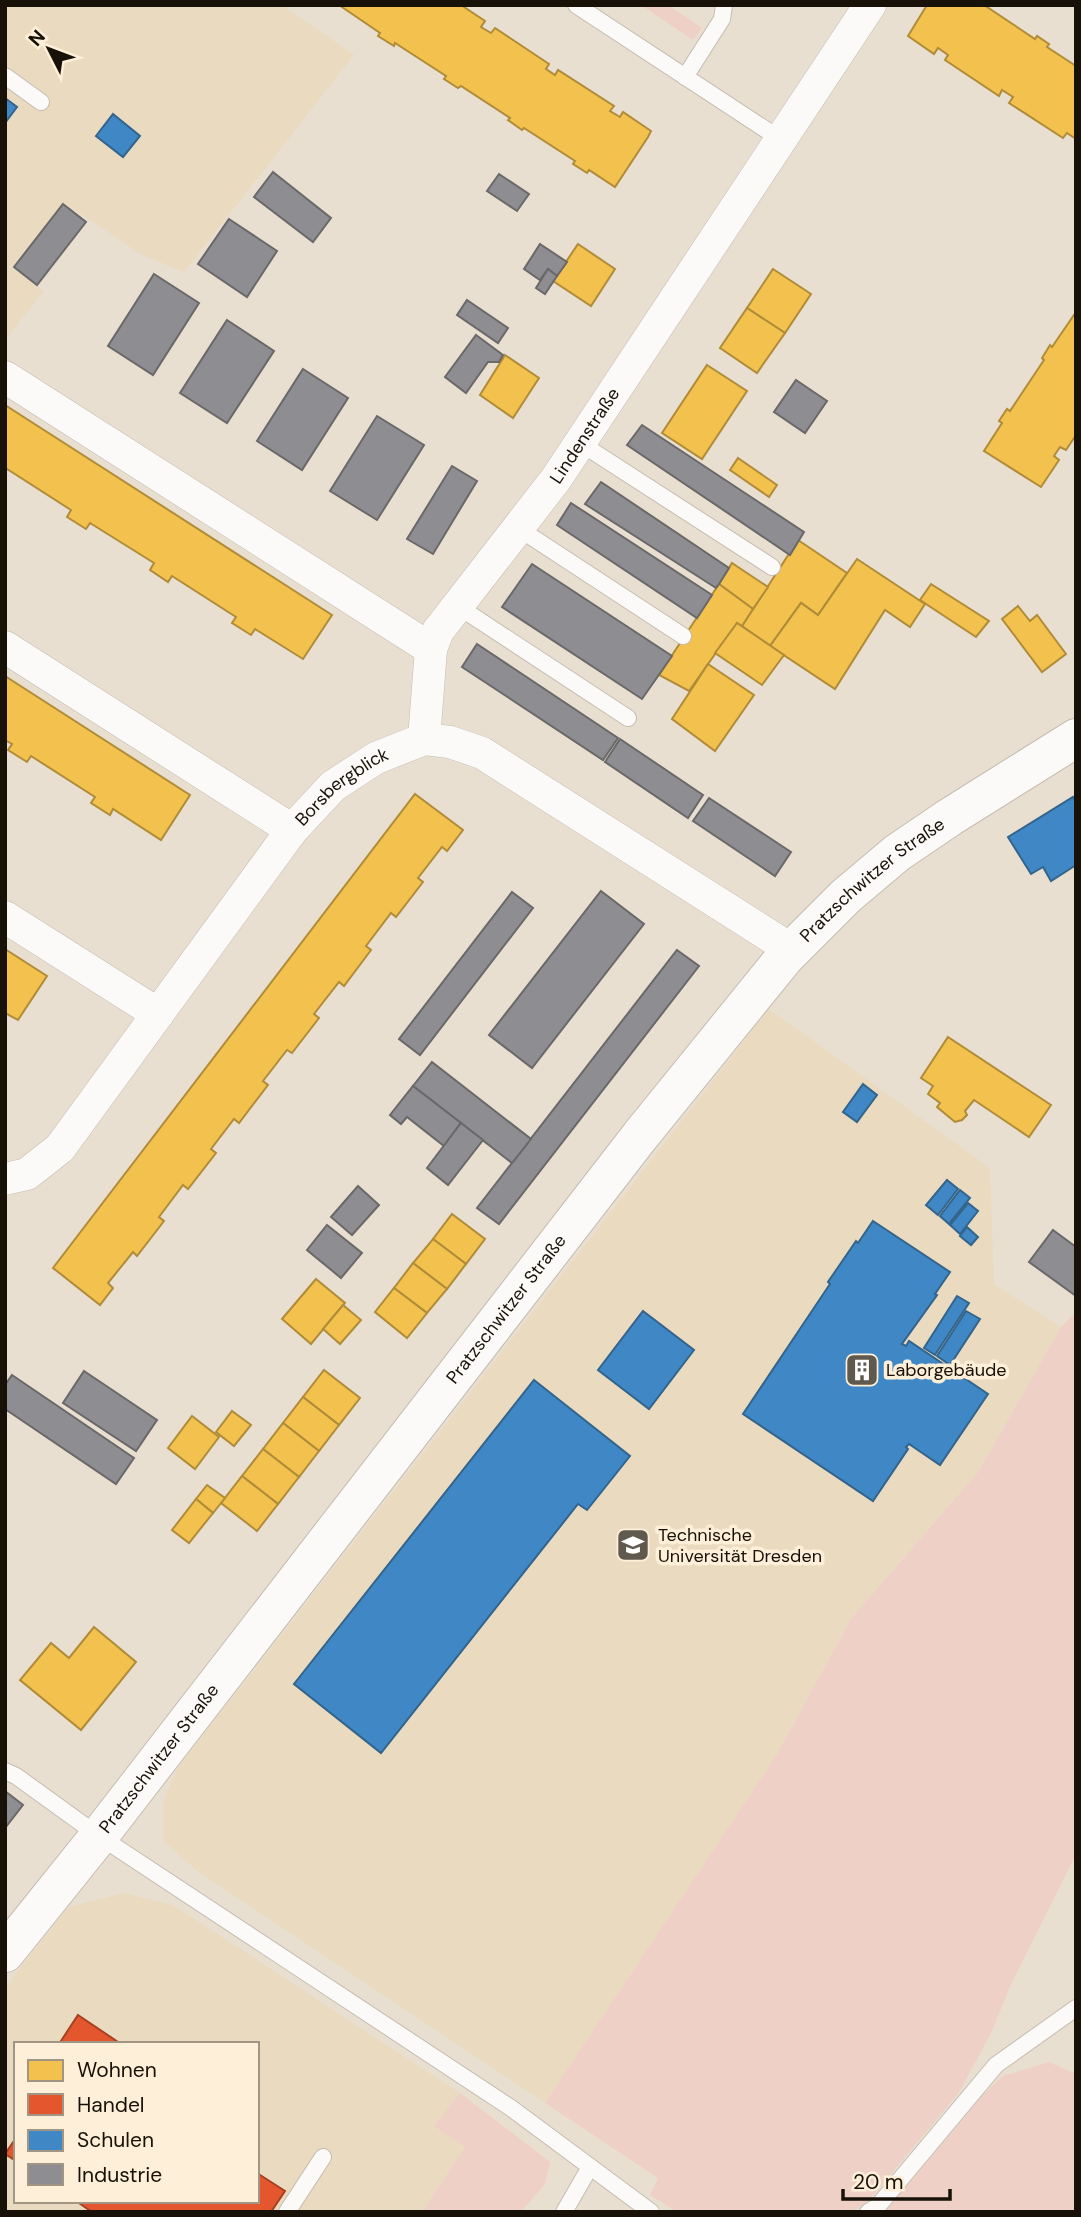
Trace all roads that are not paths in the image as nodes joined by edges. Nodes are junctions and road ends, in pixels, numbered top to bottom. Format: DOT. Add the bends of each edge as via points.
graph roads {
  1 [pos="576,5"];
  2 [pos="724,5"];
  3 [pos="870,5"];
  4 [pos="5,76"];
  5 [pos="685,77"];
  6 [pos="41,102"];
  7 [pos="780,139"];
  8 [pos="5,377"];
  9 [pos="580,443"];
  10 [pos="518,528"];
  11 [pos="772,567"];
  12 [pos="456,605"];
  13 [pos="683,636"];
  14 [pos="5,647"];
  15 [pos="430,649"];
  16 [pos="628,718"];
  17 [pos="1076,738"];
  18 [pos="424,739"];
  19 [pos="292,830"];
  20 [pos="5,917"];
  21 [pos="792,950"];
  22 [pos="158,1014"];
  23 [pos="5,1179"];
  24 [pos="5,1771"];
  25 [pos="99,1836"];
  26 [pos="5,1953"];
  27 [pos="1076,2008"];
  28 [pos="323,2157"];
  29 [pos="590,2167"];
  30 [pos="287,2212"];
  31 [pos="564,2212"];
  32 [pos="651,2212"];
  33 [pos="868,2212"];
  1 -- 5 [label="lane"];
  2 -- 5 [label="lane" via="722,19"];
  3 -- 7 [label="street, Lindenstraße"];
  4 -- 6 [label="lane"];
  5 -- 7 [label="lane"];
  7 -- 9 [label="street, Lindenstraße"];
  8 -- 15 [label="street"];
  9 -- 10 [label="street, Lindenstraße"];
  9 -- 11 [label="lane"];
  10 -- 12 [label="street, Lindenstraße"];
  10 -- 13 [label="lane"];
  12 -- 15 [label="street, Lindenstraße"];
  12 -- 16 [label="lane"];
  14 -- 19 [label="street"];
  15 -- 18 [label="street, Lindenstraße"];
  17 -- 21 [label="street, Pratzschwitzer Straße" via="897,853 846,895"];
  18 -- 19 [label="street, Borsbergblick" via="376,758 333,786"];
  18 -- 21 [label="street" via="482,752"];
  19 -- 22 [label="street, Borsbergblick"];
  20 -- 22 [label="street"];
  21 -- 25 [label="street, Pratzschwitzer Straße" via="640,1136"];
  22 -- 23 [label="street, Borsbergblick" via="60,1148 27,1174"];
  24 -- 25 [label="lane"];
  25 -- 26 [label="street, Pratzschwitzer Straße"];
  25 -- 29 [label="lane" via="511,2108"];
  27 -- 33 [label="lane" via="996,2064 878,2206"];
  28 -- 30 [label="lane"];
  29 -- 31 [label="lane"];
  29 -- 32 [label="lane"];
}
